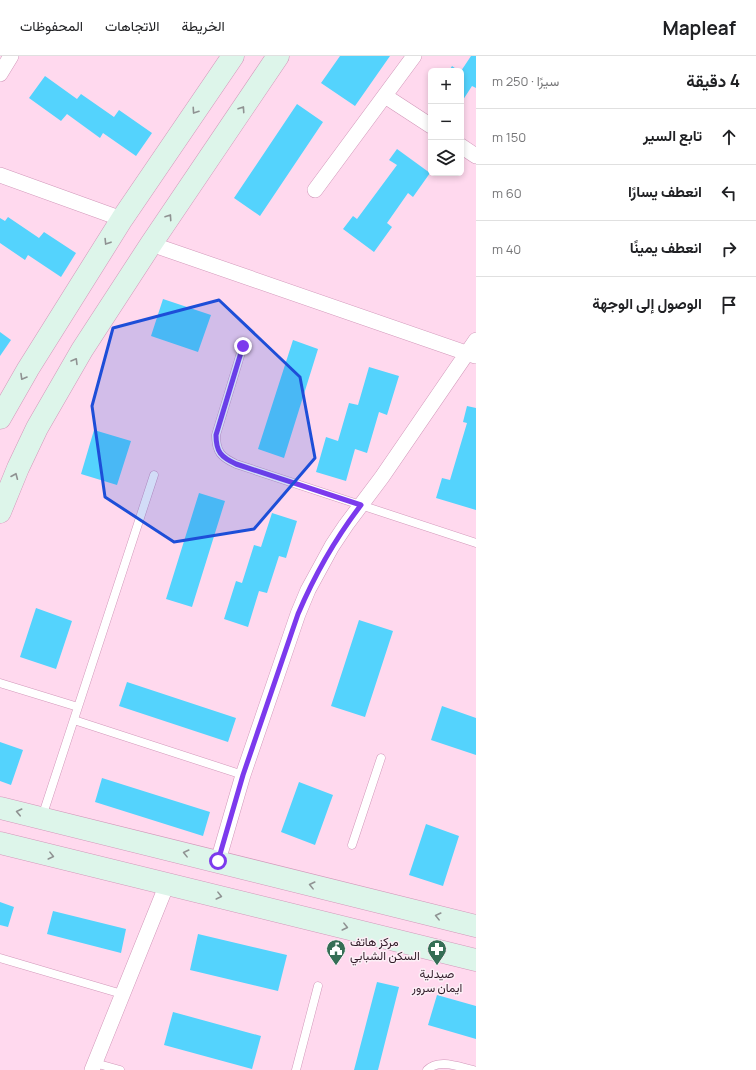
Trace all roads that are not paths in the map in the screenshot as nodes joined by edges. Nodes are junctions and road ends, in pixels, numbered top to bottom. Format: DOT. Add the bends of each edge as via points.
graph roads {
  1 [pos="11,56"];
  2 [pos="233,56"];
  3 [pos="278,56"];
  4 [pos="414,56"];
  5 [pos="0,74"];
  6 [pos="385,96"];
  7 [pos="428,124"];
  8 [pos="464,148"];
  9 [pos="476,156"];
  10 [pos="0,175"];
  11 [pos="316,190"];
  12 [pos="122,219"];
  13 [pos="151,244"];
  14 [pos="476,340"];
  15 [pos="243,346"];
  16 [pos="471,355"];
  17 [pos="0,418"];
  18 [pos="154,475"];
  19 [pos="361,505"];
  20 [pos="0,512"];
  21 [pos="476,543"];
  22 [pos="0,683"];
  23 [pos="78,708"];
  24 [pos="74,720"];
  25 [pos="381,758"];
  26 [pos="243,775"];
  27 [pos="0,808"];
  28 [pos="42,818"];
  29 [pos="0,843"];
  30 [pos="352,846"];
  31 [pos="218,861"];
  32 [pos="167,884"];
  33 [pos="476,926"];
  34 [pos="0,958"];
  35 [pos="476,960"];
  36 [pos="318,986"];
  37 [pos="122,994"];
  38 [pos="93,1067"];
  39 [pos="120,1070"];
  40 [pos="296,1070"];
  41 [pos="427,1070"];
  42 [pos="473,1070"];
  1 -- 5 [label="street"];
  2 -- 12 [label="street, one-way"];
  13 -- 3 [label="street, one-way"];
  4 -- 6 [label="street"];
  6 -- 7 [label="street"];
  6 -- 11 [label="street"];
  8 -- 9 [label="street"];
  10 -- 12 [label="street"];
  12 -- 17 [label="street, one-way" via="28,368"];
  13 -- 16 [label="street"];
  20 -- 13 [label="street, one-way" via="18,468 59,389"];
  14 -- 16 [label="street"];
  15 -- 19 [label="lane" via="216,435 220,454 236,464"];
  16 -- 19 [label="street"];
  18 -- 23 [label="lane"];
  19 -- 21 [label="lane"];
  19 -- 26 [label="street" via="332,546 308,590"];
  22 -- 23 [label="lane"];
  23 -- 24 [label="lane"];
  24 -- 26 [label="lane"];
  24 -- 28 [label="lane"];
  25 -- 30 [label="lane"];
  26 -- 31 [label="street"];
  28 -- 27 [label="street, one-way"];
  31 -- 28 [label="street, one-way"];
  29 -- 32 [label="street, one-way"];
  33 -- 31 [label="street, one-way"];
  32 -- 35 [label="street, one-way"];
  32 -- 37 [label="street"];
  34 -- 37 [label="lane"];
  36 -- 40 [label="lane"];
  37 -- 38 [label="street"];
  38 -- 39 [label="lane"];
  41 -- 42 [label="lane" via="439,1064"];
}
